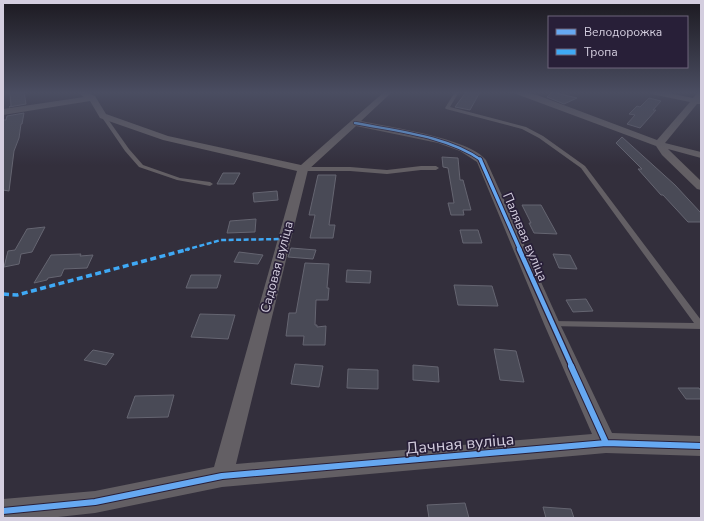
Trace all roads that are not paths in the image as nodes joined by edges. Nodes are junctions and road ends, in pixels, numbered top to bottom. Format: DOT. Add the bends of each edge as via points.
graph roads {
  1 [pos="103,116"];
  2 [pos="362,116"];
  3 [pos="480,116"];
  4 [pos="585,116"];
  5 [pos="684,116"];
  6 [pos="355,123"];
  7 [pos="659,144"];
  8 [pos="701,155"];
  9 [pos="436,168"];
  10 [pos="303,170"];
  11 [pos="210,184"];
  12 [pos="701,187"];
  13 [pos="552,324"];
  14 [pos="606,443"];
  15 [pos="701,446"];
  16 [pos="222,476"];
  17 [pos="3,511"];
  1 -- 10 [label="street" via="166,138 278,162"];
  1 -- 11 [label="lane" via="141,166 179,179"];
  2 -- 6 [label="street"];
  3 -- 13 [label="lane" via="524,128 583,167 701,326"];
  4 -- 7 [label="street"];
  5 -- 7 [label="street"];
  6 -- 10 [label="street"];
  6 -- 13 [label="street, Палявая вуліца" via="440,141 464,149 481,160"];
  7 -- 8 [label="street"];
  7 -- 12 [label="street"];
  9 -- 10 [label="lane" via="387,172 350,169"];
  10 -- 16 [label="street, Садовая вуліца"];
  13 -- 14 [label="street, Палявая вуліца"];
  14 -- 15 [label="street, Дачная вуліца"];
  14 -- 16 [label="street, Дачная вуліца"];
  16 -- 17 [label="street, Дачная вуліца" via="96,502"];
}
